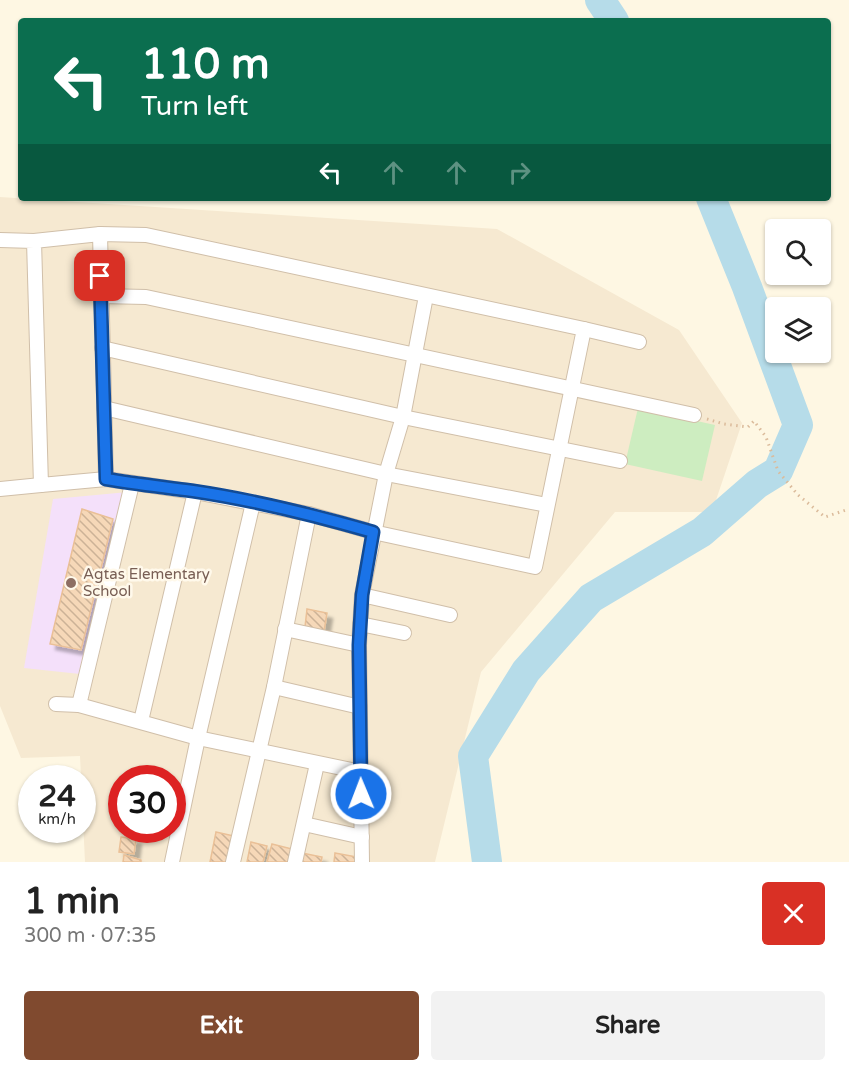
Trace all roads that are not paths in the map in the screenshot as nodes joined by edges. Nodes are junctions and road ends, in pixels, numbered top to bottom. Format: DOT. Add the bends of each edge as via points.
graph roads {
  1 [pos="100,234"];
  2 [pos="0,240"];
  3 [pos="34,242"];
  4 [pos="100,296"];
  5 [pos="426,296"];
  6 [pos="584,329"];
  7 [pos="639,342"];
  8 [pos="102,348"];
  9 [pos="414,356"];
  10 [pos="572,388"];
  11 [pos="104,408"];
  12 [pos="694,415"];
  13 [pos="403,417"];
  14 [pos="559,447"];
  15 [pos="620,461"];
  16 [pos="386,474"];
  17 [pos="106,479"];
  18 [pos="41,484"];
  19 [pos="132,484"];
  20 [pos="0,489"];
  21 [pos="195,492"];
  22 [pos="253,503"];
  23 [pos="547,505"];
  24 [pos="309,514"];
  25 [pos="373,532"];
  26 [pos="362,595"];
  27 [pos="450,615"];
  28 [pos="360,624"];
  29 [pos="285,629"];
  30 [pos="404,633"];
  31 [pos="359,645"];
  32 [pos="274,687"];
  33 [pos="56,704"];
  34 [pos="79,705"];
  35 [pos="360,707"];
  36 [pos="141,721"];
  37 [pos="198,738"];
  38 [pos="259,750"];
  39 [pos="317,764"];
  40 [pos="361,772"];
  41 [pos="304,824"];
  42 [pos="362,837"];
  43 [pos="172,862"];
  44 [pos="233,862"];
  45 [pos="295,862"];
  46 [pos="362,862"];
  1 -- 3 [label="street"];
  1 -- 4 [label="street"];
  1 -- 5 [label="street" via="146,236"];
  2 -- 3 [label="street"];
  3 -- 18 [label="street"];
  4 -- 8 [label="street"];
  4 -- 9 [label="street" via="146,297"];
  5 -- 6 [label="street"];
  5 -- 9 [label="street"];
  6 -- 7 [label="street"];
  6 -- 10 [label="street"];
  8 -- 11 [label="street"];
  8 -- 13 [label="street"];
  9 -- 10 [label="street"];
  9 -- 13 [label="street"];
  10 -- 12 [label="street"];
  10 -- 14 [label="street"];
  11 -- 16 [label="street"];
  11 -- 17 [label="street"];
  13 -- 14 [label="street"];
  13 -- 16 [label="street"];
  14 -- 15 [label="street"];
  14 -- 23 [label="street"];
  16 -- 23 [label="street"];
  16 -- 25 [label="street"];
  17 -- 18 [label="street"];
  17 -- 19 [label="street"];
  18 -- 20 [label="street"];
  19 -- 21 [label="street"];
  19 -- 34 [label="street"];
  21 -- 22 [label="street"];
  21 -- 36 [label="street"];
  22 -- 24 [label="street"];
  22 -- 37 [label="street"];
  23 -- 25 [label="street" via="534,567"];
  24 -- 25 [label="street"];
  24 -- 29 [label="street"];
  25 -- 26 [label="street"];
  26 -- 27 [label="street"];
  26 -- 28 [label="street"];
  28 -- 30 [label="street"];
  28 -- 31 [label="street"];
  29 -- 31 [label="street"];
  29 -- 32 [label="street"];
  31 -- 35 [label="street"];
  32 -- 35 [label="street"];
  32 -- 38 [label="street"];
  33 -- 34 [label="street"];
  34 -- 36 [label="street"];
  35 -- 40 [label="street"];
  36 -- 37 [label="street"];
  37 -- 38 [label="street"];
  37 -- 43 [label="street"];
  38 -- 39 [label="street"];
  38 -- 44 [label="street"];
  39 -- 40 [label="street"];
  39 -- 41 [label="street"];
  40 -- 42 [label="street"];
  41 -- 42 [label="street"];
  41 -- 45 [label="street"];
  42 -- 46 [label="street"];
}
